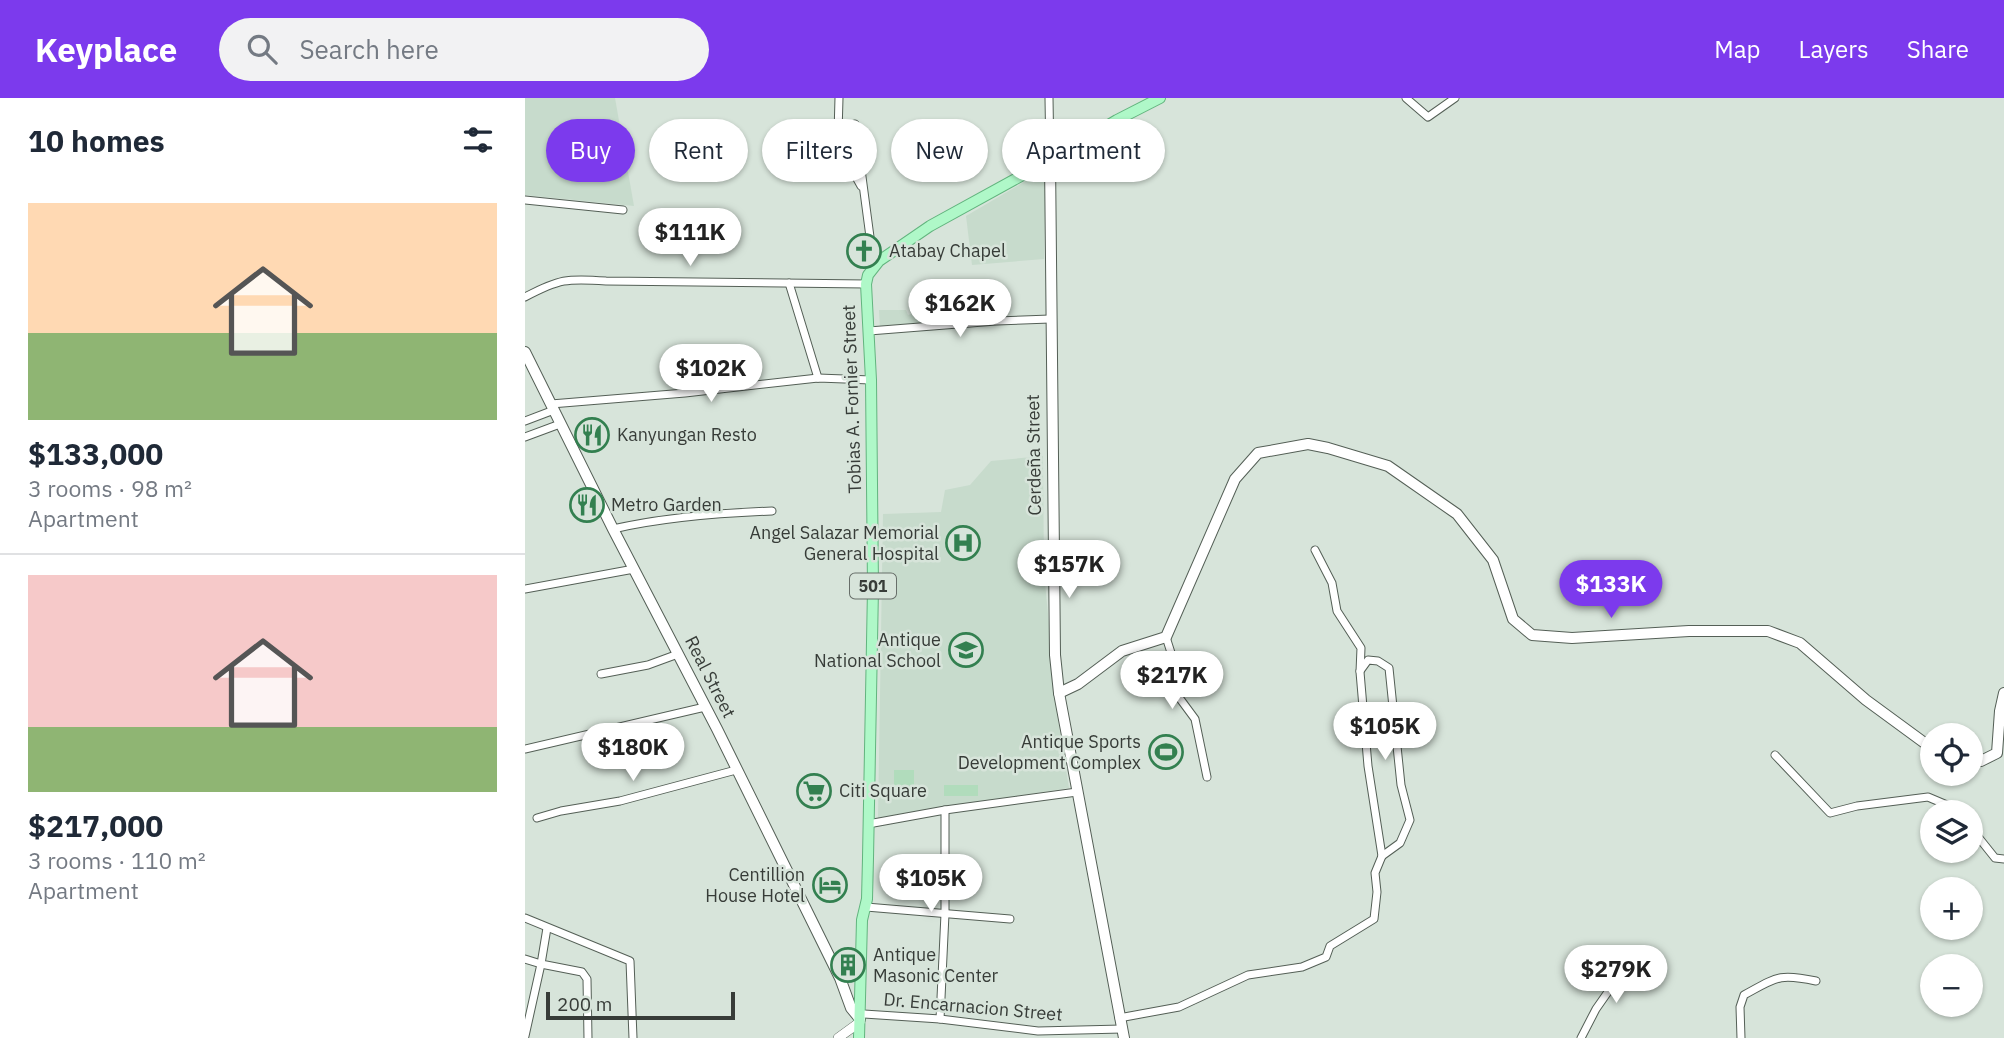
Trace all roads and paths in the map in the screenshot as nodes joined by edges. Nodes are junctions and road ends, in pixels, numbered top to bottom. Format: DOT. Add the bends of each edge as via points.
graph roads {
  1 [pos="839,98"];
  2 [pos="1049,98"];
  3 [pos="1160,98"];
  4 [pos="1406,98"];
  5 [pos="1452,99"];
  6 [pos="1049,119"];
  7 [pos="1119,119"];
  8 [pos="863,182"];
  9 [pos="1010,182"];
  10 [pos="1050,182"];
  11 [pos="864,189"];
  12 [pos="525,200"];
  13 [pos="623,210"];
  14 [pos="873,267"];
  15 [pos="789,283"];
  16 [pos="866,284"];
  17 [pos="525,297"];
  18 [pos="1050,319"];
  19 [pos="869,331"];
  20 [pos="525,352"];
  21 [pos="818,378"];
  22 [pos="871,380"];
  23 [pos="552,407"];
  24 [pos="525,421"];
  25 [pos="561,424"];
  26 [pos="525,437"];
  27 [pos="772,511"];
  28 [pos="613,529"];
  29 [pos="1315,550"];
  30 [pos="634,569"];
  31 [pos="525,589"];
  32 [pos="1166,637"];
  33 [pos="678,654"];
  34 [pos="1360,671"];
  35 [pos="601,674"];
  36 [pos="1059,693"];
  37 [pos="2004,693"];
  38 [pos="705,707"];
  39 [pos="1920,740"];
  40 [pos="525,749"];
  41 [pos="1775,755"];
  42 [pos="2001,756"];
  43 [pos="1983,761"];
  44 [pos="736,770"];
  45 [pos="1207,777"];
  46 [pos="1077,792"];
  47 [pos="1935,800"];
  48 [pos="945,810"];
  49 [pos="537,818"];
  50 [pos="868,824"];
  51 [pos="1983,843"];
  52 [pos="1382,856"];
  53 [pos="2004,859"];
  54 [pos="866,907"];
  55 [pos="945,914"];
  56 [pos="525,918"];
  57 [pos="1010,919"];
  58 [pos="547,928"];
  59 [pos="525,959"];
  60 [pos="1631,960"];
  61 [pos="541,964"];
  62 [pos="840,978"];
  63 [pos="1816,981"];
  64 [pos="863,989"];
  65 [pos="861,1018"];
  66 [pos="940,1019"];
  67 [pos="1121,1028"];
  68 [pos="1038,1035"];
  69 [pos="525,1037"];
  70 [pos="863,1037"];
  71 [pos="588,1038"];
  72 [pos="633,1038"];
  73 [pos="838,1038"];
  74 [pos="1581,1038"];
  75 [pos="1741,1038"];
  1 -- 11 [label="street" via="837,169 856,177"];
  2 -- 6 [label="street"];
  3 -- 7 [label="main road, Tobias A. Fornier Street / 501"];
  4 -- 5 [label="street" via="1428,117"];
  8 -- 11 [label="street"];
  9 -- 14 [label="main road, Tobias A. Fornier Street / 501" via="930,226"];
  10 -- 18 [label="main road, Cerdeña Street"];
  11 -- 14 [label="street"];
  12 -- 13 [label="street"];
  14 -- 16 [label="main road, Tobias A. Fornier Street / 501"];
  15 -- 16 [label="street"];
  15 -- 17 [label="street" via="573,279 551,283"];
  15 -- 21 [label="street"];
  16 -- 19 [label="main road, Tobias A. Fornier Street / 501"];
  18 -- 19 [label="street"];
  18 -- 36 [label="main road, Cerdeña Street"];
  19 -- 22 [label="main road, Tobias A. Fornier Street / 501"];
  20 -- 23 [label="main road, Real Street"];
  21 -- 22 [label="street"];
  21 -- 23 [label="street"];
  22 -- 50 [label="main road, Tobias A. Fornier Street / 501"];
  23 -- 24 [label="street"];
  23 -- 25 [label="main road, Real Street"];
  25 -- 26 [label="street"];
  25 -- 28 [label="main road, Real Street"];
  27 -- 28 [label="street" via="643,522"];
  28 -- 30 [label="main road, Real Street"];
  29 -- 34 [label="street" via="1332,583 1337,611 1360,648"];
  30 -- 31 [label="street"];
  30 -- 33 [label="main road, Real Street"];
  32 -- 36 [label="main road" via="1122,651"];
  32 -- 39 [label="main road" via="1235,479 1258,453 1308,444 1388,467 1457,514 1493,560 1513,619 1532,635 1572,638 1768,631 1800,643"];
  32 -- 45 [label="street" via="1178,696 1195,719"];
  33 -- 35 [label="street"];
  33 -- 38 [label="main road, Real Street"];
  34 -- 52 [label="street"];
  34 -- 52 [label="street" via="1368,660 1389,668 1401,785 1411,820 1400,843"];
  36 -- 46 [label="main road, Cerdeña Street"];
  37 -- 42 [label="main road"];
  38 -- 40 [label="street"];
  38 -- 44 [label="main road, Real Street"];
  41 -- 47 [label="street" via="1830,813 1928,797"];
  42 -- 43 [label="main road"];
  44 -- 49 [label="street"];
  44 -- 62 [label="main road, Real Street"];
  46 -- 48 [label="street"];
  46 -- 67 [label="main road, Cerdeña Street"];
  48 -- 50 [label="street"];
  48 -- 55 [label="street"];
  50 -- 54 [label="main road, Tobias A. Fornier Street / 501"];
  51 -- 53 [label="street" via="1995,858"];
  52 -- 67 [label="street, Dr. Encarnacion Street" via="1375,873 1374,919 1330,946 1326,957 1302,967 1248,975"];
  54 -- 55 [label="street"];
  54 -- 64 [label="main road, Tobias A. Fornier Street / 501"];
  55 -- 57 [label="street"];
  55 -- 66 [label="street"];
  56 -- 58 [label="street"];
  58 -- 61 [label="street"];
  58 -- 72 [label="street" via="630,961"];
  59 -- 61 [label="street"];
  60 -- 74 [label="street"];
  61 -- 69 [label="street"];
  61 -- 71 [label="street" via="582,972 587,979"];
  62 -- 64 [label="main road"];
  62 -- 65 [label="main road, Real Street" via="851,1008"];
  63 -- 75 [label="street" via="1777,977 1744,995"];
  64 -- 65 [label="main road, Tobias A. Fornier Street / 501"];
  65 -- 66 [label="street, Dr. Encarnacion Street"];
  65 -- 70 [label="main road, Tobias A. Fornier Street / 501"];
  65 -- 73 [label="street"];
  66 -- 68 [label="street, Dr. Encarnacion Street"];
  67 -- 68 [label="street, Dr. Encarnacion Street"];
}
